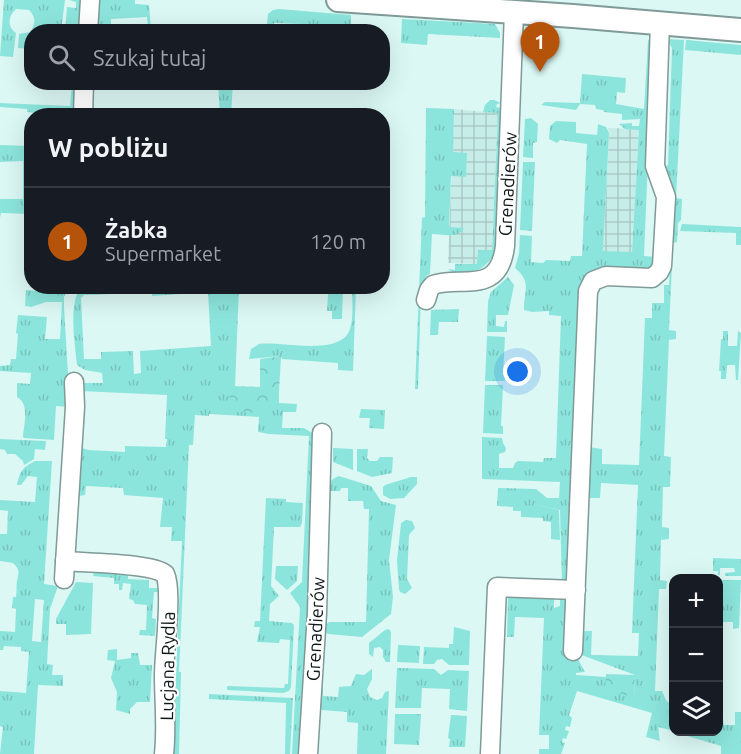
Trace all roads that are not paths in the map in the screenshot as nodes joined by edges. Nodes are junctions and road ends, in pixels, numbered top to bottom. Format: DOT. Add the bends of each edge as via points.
graph roads {
  1 [pos="90,0"];
  2 [pos="338,0"];
  3 [pos="514,12"];
  4 [pos="660,23"];
  5 [pos="88,24"];
  6 [pos="741,30"];
  7 [pos="84,90"];
  8 [pos="82,108"];
  9 [pos="426,300"];
  10 [pos="74,382"];
  11 [pos="322,433"];
  12 [pos="576,590"];
  13 [pos="573,651"];
  14 [pos="164,754"];
  15 [pos="308,754"];
  16 [pos="490,754"];
  1 -- 5 [label="street"];
  2 -- 3 [label="street"];
  3 -- 4 [label="street"];
  3 -- 9 [label="street, Grenadierów" via="502,259 482,280 433,285"];
  4 -- 6 [label="street"];
  4 -- 12 [label="street" via="655,166 666,197 664,258 652,278 603,277 592,281 589,287"];
  7 -- 8 [label="street"];
  10 -- 14 [label="street, Lucjana Rydla" via="64,570 152,568 167,578"];
  11 -- 15 [label="street, Grenadierów"];
  12 -- 13 [label="street"];
  12 -- 16 [label="street" via="497,587"];
}
